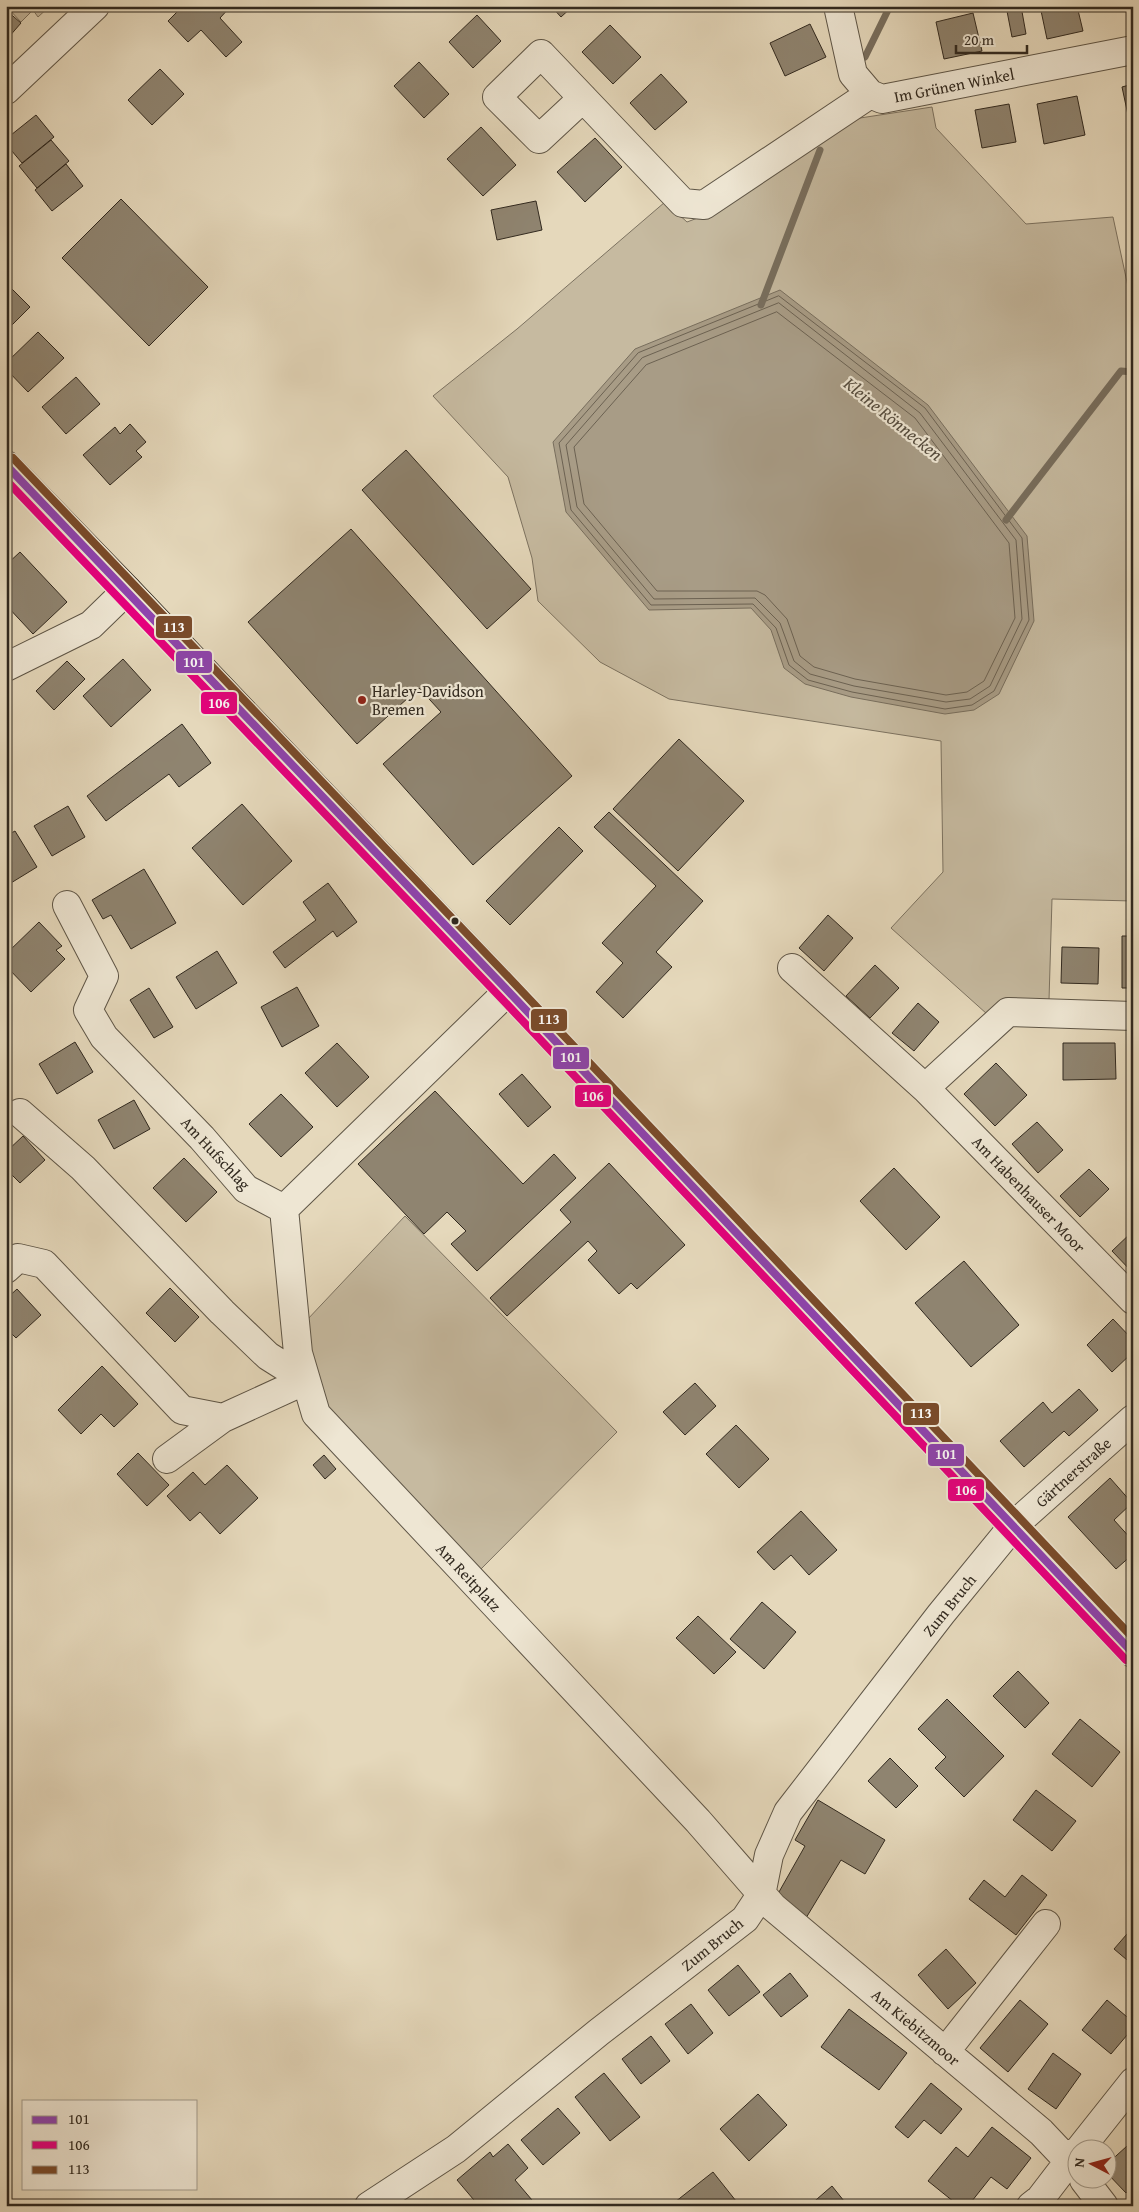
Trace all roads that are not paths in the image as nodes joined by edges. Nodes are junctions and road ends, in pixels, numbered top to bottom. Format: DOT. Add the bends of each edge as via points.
graph roads {
  1 [pos="94,6"];
  2 [pos="838,6"];
  3 [pos="1133,50"];
  4 [pos="10,79"];
  5 [pos="870,94"];
  6 [pos="583,98"];
  7 [pos="6,465"];
  8 [pos="127,590"];
  9 [pos="6,667"];
  10 [pos="67,905"];
  11 [pos="792,968"];
  12 [pos="508,992"];
  13 [pos="1133,1016"];
  14 [pos="925,1088"];
  15 [pos="20,1113"];
  16 [pos="284,1209"];
  17 [pos="6,1269"];
  18 [pos="1133,1300"];
  19 [pos="306,1380"];
  20 [pos="223,1418"];
  21 [pos="1133,1419"];
  22 [pos="167,1459"];
  23 [pos="1012,1526"];
  24 [pos="1133,1653"];
  25 [pos="761,1895"];
  26 [pos="1046,1924"];
  27 [pos="945,2052"];
  28 [pos="1133,2082"];
  29 [pos="1092,2140"];
  30 [pos="1066,2153"];
  31 [pos="1066,2173"];
  32 [pos="1094,2190"];
  33 [pos="369,2206"];
  34 [pos="1031,2206"];
  35 [pos="1104,2206"];
  1 -- 4 [label="street"];
  2 -- 5 [label="street, Im Grünen Winkel" via="853,74"];
  3 -- 5 [label="street, Im Grünen Winkel" via="882,98"];
  5 -- 6 [label="street" via="704,205 683,203"];
  7 -- 8 [label="main road"];
  8 -- 9 [label="street" via="91,625"];
  8 -- 12 [label="main road"];
  10 -- 16 [label="street, Am Hufschlag" via="104,976 88,1010 104,1037 202,1138 246,1189"];
  11 -- 14 [label="street, Am Habenhauser Moor"];
  12 -- 16 [label="street"];
  12 -- 23 [label="main road"];
  13 -- 14 [label="street" via="1008,1012"];
  14 -- 18 [label="street, Am Habenhauser Moor"];
  15 -- 19 [label="street" via="83,1168 268,1356"];
  16 -- 19 [label="street, Am Reitplatz" via="298,1353"];
  17 -- 20 [label="street" via="18,1258 44,1264 182,1410"];
  19 -- 20 [label="street"];
  19 -- 25 [label="street, Am Reitplatz" via="316,1414 698,1821"];
  20 -- 22 [label="street"];
  21 -- 23 [label="street, Gärtnerstraße"];
  23 -- 24 [label="main road"];
  23 -- 25 [label="street, Zum Bruch" via="788,1812 769,1855"];
  25 -- 27 [label="street, Am Kiebitzmoor"];
  25 -- 33 [label="street, Zum Bruch" via="745,1919 456,2149"];
  26 -- 27 [label="street"];
  27 -- 30 [label="street, Am Kiebitzmoor"];
  28 -- 29 [label="street"];
  31 -- 34 [label="street"];
  32 -- 35 [label="street, Am Kiebitzmoor"];
}
